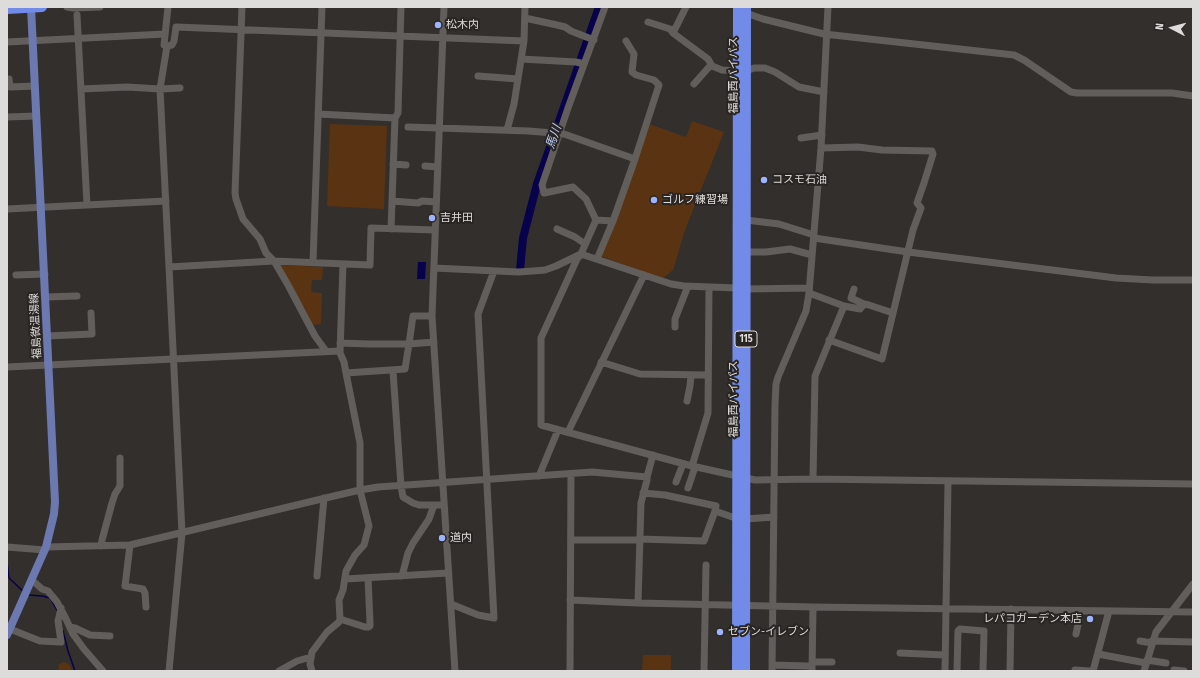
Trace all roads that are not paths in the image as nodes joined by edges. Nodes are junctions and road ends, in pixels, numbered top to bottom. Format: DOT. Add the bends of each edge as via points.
graph roads {
  1 [pos="42,7"];
  2 [pos="67,7"];
  3 [pos="100,7"];
  4 [pos="168,7"];
  5 [pos="172,7"];
  6 [pos="242,7"];
  7 [pos="322,7"];
  8 [pos="401,7"];
  9 [pos="444,7"];
  10 [pos="525,7"];
  11 [pos="605,7"];
  12 [pos="686,7"];
  13 [pos="828,7"];
  14 [pos="31,8"];
  15 [pos="7,9"];
  16 [pos="740,9"];
  17 [pos="77,15"];
  18 [pos="525,18"];
  19 [pos="648,22"];
  20 [pos="242,30"];
  21 [pos="321,33"];
  22 [pos="673,33"];
  23 [pos="165,34"];
  24 [pos="827,34"];
  25 [pos="400,35"];
  26 [pos="443,37"];
  27 [pos="78,38"];
  28 [pos="590,39"];
  29 [pos="32,40"];
  30 [pos="524,41"];
  31 [pos="626,41"];
  32 [pos="7,42"];
  33 [pos="167,46"];
  34 [pos="521,59"];
  35 [pos="581,63"];
  36 [pos="712,66"];
  37 [pos="742,71"];
  38 [pos="478,76"];
  39 [pos="9,79"];
  40 [pos="518,79"];
  41 [pos="694,84"];
  42 [pos="35,86"];
  43 [pos="180,88"];
  44 [pos="81,89"];
  45 [pos="160,89"];
  46 [pos="824,92"];
  47 [pos="1193,96"];
  48 [pos="318,114"];
  49 [pos="36,116"];
  50 [pos="7,117"];
  51 [pos="395,118"];
  52 [pos="408,127"];
  53 [pos="439,128"];
  54 [pos="507,130"];
  55 [pos="557,134"];
  56 [pos="822,135"];
  57 [pos="801,138"];
  58 [pos="821,148"];
  59 [pos="635,159"];
  60 [pos="393,164"];
  61 [pos="406,165"];
  62 [pos="425,166"];
  63 [pos="438,167"];
  64 [pos="166,201"];
  65 [pos="392,201"];
  66 [pos="436,202"];
  67 [pos="87,205"];
  68 [pos="41,207"];
  69 [pos="7,209"];
  70 [pos="596,220"];
  71 [pos="746,220"];
  72 [pos="613,221"];
  73 [pos="391,228"];
  74 [pos="556,229"];
  75 [pos="435,230"];
  76 [pos="814,237"];
  77 [pos="585,244"];
  78 [pos="746,252"];
  79 [pos="908,252"];
  80 [pos="581,254"];
  81 [pos="812,255"];
  82 [pos="597,259"];
  83 [pos="274,261"];
  84 [pos="313,262"];
  85 [pos="343,264"];
  86 [pos="169,267"];
  87 [pos="434,268"];
  88 [pos="494,271"];
  89 [pos="45,274"];
  90 [pos="16,275"];
  91 [pos="644,275"];
  92 [pos="1193,280"];
  93 [pos="688,286"];
  94 [pos="710,287"];
  95 [pos="742,289"];
  96 [pos="854,289"];
  97 [pos="809,291"];
  98 [pos="77,296"];
  99 [pos="46,298"];
  100 [pos="864,304"];
  101 [pos="844,306"];
  102 [pos="91,313"];
  103 [pos="892,313"];
  104 [pos="432,316"];
  105 [pos="675,327"];
  106 [pos="48,336"];
  107 [pos="829,340"];
  108 [pos="434,342"];
  109 [pos="409,344"];
  110 [pos="340,347"];
  111 [pos="326,352"];
  112 [pos="173,359"];
  113 [pos="601,362"];
  114 [pos="49,365"];
  115 [pos="7,367"];
  116 [pos="394,371"];
  117 [pos="346,373"];
  118 [pos="691,375"];
  119 [pos="708,375"];
  120 [pos="687,401"];
  121 [pos="558,430"];
  122 [pos="568,432"];
  123 [pos="654,455"];
  124 [pos="120,458"];
  125 [pos="683,464"];
  126 [pos="694,467"];
  127 [pos="571,474"];
  128 [pos="539,476"];
  129 [pos="647,477"];
  130 [pos="742,477"];
  131 [pos="813,479"];
  132 [pos="487,480"];
  133 [pos="774,481"];
  134 [pos="676,482"];
  135 [pos="948,482"];
  136 [pos="442,483"];
  137 [pos="1193,484"];
  138 [pos="401,486"];
  139 [pos="688,488"];
  140 [pos="360,490"];
  141 [pos="643,493"];
  142 [pos="324,498"];
  143 [pos="444,504"];
  144 [pos="434,505"];
  145 [pos="715,511"];
  146 [pos="774,517"];
  147 [pos="741,519"];
  148 [pos="182,533"];
  149 [pos="571,540"];
  150 [pos="640,540"];
  151 [pos="130,545"];
  152 [pos="101,546"];
  153 [pos="7,547"];
  154 [pos="46,549"];
  155 [pos="706,565"];
  156 [pos="448,573"];
  157 [pos="317,576"];
  158 [pos="402,576"];
  159 [pos="368,578"];
  160 [pos="345,579"];
  161 [pos="32,580"];
  162 [pos="1193,584"];
  163 [pos="570,600"];
  164 [pos="638,603"];
  165 [pos="451,604"];
  166 [pos="705,605"];
  167 [pos="741,606"];
  168 [pos="773,606"];
  169 [pos="146,607"];
  170 [pos="813,607"];
  171 [pos="61,608"];
  172 [pos="946,609"];
  173 [pos="1011,609"];
  174 [pos="1078,611"];
  175 [pos="1109,611"];
  176 [pos="1171,612"];
  177 [pos="1193,612"];
  178 [pos="340,619"];
  179 [pos="70,627"];
  180 [pos="8,632"];
  181 [pos="1076,634"];
  182 [pos="110,636"];
  183 [pos="1140,641"];
  184 [pos="1152,642"];
  185 [pos="1193,642"];
  186 [pos="900,653"];
  187 [pos="1098,654"];
  188 [pos="945,655"];
  189 [pos="311,657"];
  190 [pos="832,662"];
  191 [pos="1147,662"];
  192 [pos="1166,663"];
  193 [pos="810,666"];
  194 [pos="773,668"];
  195 [pos="1074,670"];
  196 [pos="1174,670"];
  197 [pos="102,671"];
  198 [pos="169,671"];
  199 [pos="279,671"];
  200 [pos="312,671"];
  201 [pos="455,671"];
  202 [pos="570,671"];
  203 [pos="704,671"];
  204 [pos="737,671"];
  205 [pos="745,671"];
  206 [pos="945,671"];
  207 [pos="957,671"];
  208 [pos="983,671"];
  209 [pos="1010,671"];
  210 [pos="1090,671"];
  211 [pos="1093,671"];
  212 [pos="1144,671"];
  213 [pos="1184,671"];
  1 -- 14 [label="highway"];
  2 -- 3 [label="street"];
  4 -- 23 [label="street"];
  5 -- 33 [label="street"];
  6 -- 20 [label="street"];
  7 -- 21 [label="street"];
  8 -- 25 [label="street"];
  9 -- 26 [label="street"];
  10 -- 18 [label="street"];
  11 -- 28 [label="street"];
  12 -- 22 [label="street"];
  13 -- 24 [label="street"];
  14 -- 15 [label="highway"];
  14 -- 29 [label="main road, 福島微温湯線"];
  16 -- 24 [label="street" via="763,19"];
  16 -- 37 [label="highway, 福島西バイパス / 115"];
  17 -- 27 [label="street"];
  18 -- 28 [label="street" via="557,25"];
  18 -- 30 [label="street"];
  19 -- 22 [label="street" via="670,29"];
  20 -- 21 [label="street"];
  20 -- 33 [label="street" via="176,27 174,42"];
  20 -- 83 [label="street" via="235,193 243,219"];
  21 -- 25 [label="street"];
  21 -- 48 [label="street"];
  22 -- 36 [label="street" via="708,59"];
  23 -- 27 [label="street"];
  23 -- 33 [label="street" via="164,44"];
  24 -- 46 [label="street"];
  24 -- 47 [label="street" via="1014,55 1071,92 1172,93"];
  25 -- 26 [label="street"];
  25 -- 51 [label="street" via="398,113"];
  26 -- 30 [label="street"];
  26 -- 53 [label="street"];
  27 -- 29 [label="street"];
  27 -- 44 [label="street"];
  28 -- 35 [label="street"];
  29 -- 32 [label="street"];
  29 -- 42 [label="main road, 福島微温湯線"];
  30 -- 34 [label="street"];
  31 -- 59 [label="street" via="634,54 632,72 654,80 659,85"];
  33 -- 45 [label="street"];
  34 -- 35 [label="street"];
  34 -- 40 [label="street"];
  35 -- 55 [label="street"];
  36 -- 37 [label="street" via="722,70"];
  36 -- 41 [label="street" via="709,66"];
  37 -- 46 [label="street" via="765,68 799,87"];
  37 -- 71 [label="highway, 福島西バイパス / 115"];
  37 -- 95 [label="highway, 福島西バイパス / 115"];
  38 -- 40 [label="street"];
  39 -- 42 [label="street" via="10,87"];
  40 -- 54 [label="street"];
  42 -- 49 [label="main road, 福島微温湯線"];
  43 -- 45 [label="street"];
  44 -- 45 [label="street"];
  44 -- 67 [label="street"];
  45 -- 64 [label="street"];
  46 -- 56 [label="street"];
  48 -- 51 [label="street"];
  48 -- 84 [label="street"];
  49 -- 50 [label="street"];
  49 -- 68 [label="main road, 福島微温湯線"];
  51 -- 60 [label="street"];
  52 -- 53 [label="street"];
  53 -- 54 [label="street"];
  53 -- 63 [label="street"];
  54 -- 55 [label="street"];
  55 -- 59 [label="street" via="564,134"];
  55 -- 70 [label="street" via="542,185 544,193 573,187 586,199"];
  56 -- 57 [label="street"];
  56 -- 58 [label="street"];
  58 -- 76 [label="street"];
  58 -- 79 [label="street" via="932,151 917,203 921,208"];
  59 -- 72 [label="street"];
  60 -- 61 [label="street"];
  60 -- 65 [label="street"];
  62 -- 63 [label="street"];
  63 -- 66 [label="street"];
  64 -- 67 [label="street"];
  64 -- 86 [label="street"];
  65 -- 66 [label="street"];
  65 -- 73 [label="street"];
  66 -- 75 [label="street"];
  67 -- 68 [label="street"];
  68 -- 69 [label="street"];
  68 -- 89 [label="main road, 福島微温湯線"];
  70 -- 72 [label="street"];
  70 -- 77 [label="street"];
  71 -- 76 [label="street" via="779,224"];
  71 -- 78 [label="highway, 福島西バイパス / 115"];
  72 -- 82 [label="street"];
  73 -- 75 [label="street"];
  73 -- 85 [label="street" via="371,228 370,264"];
  74 -- 77 [label="street"];
  75 -- 87 [label="street"];
  76 -- 79 [label="street"];
  76 -- 81 [label="street"];
  77 -- 80 [label="street"];
  78 -- 81 [label="street" via="790,249"];
  78 -- 95 [label="highway, 福島西バイパス / 115"];
  79 -- 92 [label="street" via="1116,278"];
  79 -- 103 [label="street"];
  80 -- 82 [label="street"];
  80 -- 88 [label="street" via="545,270"];
  80 -- 121 [label="street" via="541,338 541,425"];
  81 -- 97 [label="street"];
  82 -- 91 [label="street"];
  83 -- 84 [label="street"];
  83 -- 86 [label="street"];
  83 -- 111 [label="street"];
  84 -- 85 [label="street"];
  85 -- 110 [label="street"];
  86 -- 112 [label="street"];
  87 -- 88 [label="street"];
  87 -- 104 [label="street"];
  88 -- 132 [label="street" via="478,314"];
  89 -- 90 [label="street"];
  89 -- 99 [label="main road, 福島微温湯線"];
  91 -- 93 [label="street" via="666,283"];
  91 -- 113 [label="street"];
  93 -- 94 [label="street"];
  93 -- 105 [label="street" via="675,319"];
  94 -- 95 [label="street"];
  94 -- 119 [label="street"];
  95 -- 97 [label="street"];
  95 -- 130 [label="highway, 福島西バイパス / 115"];
  96 -- 100 [label="street" via="851,298"];
  97 -- 101 [label="street"];
  97 -- 133 [label="street" via="806,311 776,384"];
  98 -- 99 [label="street"];
  99 -- 106 [label="main road, 福島微温湯線"];
  100 -- 101 [label="street" via="860,309"];
  100 -- 103 [label="street"];
  101 -- 107 [label="street"];
  102 -- 106 [label="street" via="92,334"];
  103 -- 107 [label="street" via="882,359"];
  104 -- 108 [label="street"];
  104 -- 109 [label="street" via="413,316"];
  106 -- 114 [label="main road, 福島微温湯線"];
  107 -- 131 [label="street" via="815,376"];
  108 -- 109 [label="street"];
  108 -- 136 [label="street"];
  109 -- 110 [label="street"];
  109 -- 116 [label="street" via="405,369"];
  110 -- 111 [label="street"];
  110 -- 117 [label="street"];
  111 -- 112 [label="street"];
  112 -- 114 [label="street"];
  112 -- 148 [label="street"];
  113 -- 118 [label="street" via="640,374"];
  113 -- 122 [label="street"];
  114 -- 115 [label="street"];
  114 -- 154 [label="main road, 福島微温湯線" via="55,502"];
  116 -- 117 [label="street"];
  116 -- 138 [label="street"];
  117 -- 140 [label="street" via="360,443"];
  118 -- 119 [label="street"];
  118 -- 120 [label="street"];
  119 -- 126 [label="street" via="708,413"];
  121 -- 122 [label="street"];
  121 -- 128 [label="street"];
  122 -- 123 [label="street"];
  123 -- 125 [label="street"];
  123 -- 129 [label="street"];
  124 -- 152 [label="street" via="120,486 112,503"];
  125 -- 126 [label="street"];
  125 -- 134 [label="street"];
  126 -- 130 [label="street"];
  126 -- 139 [label="street"];
  127 -- 128 [label="street"];
  127 -- 129 [label="street" via="598,472"];
  127 -- 149 [label="street"];
  128 -- 132 [label="street"];
  129 -- 141 [label="street"];
  130 -- 133 [label="street"];
  130 -- 147 [label="highway, 福島西バイパス / 115"];
  131 -- 133 [label="street"];
  131 -- 135 [label="street"];
  132 -- 136 [label="street"];
  132 -- 165 [label="street" via="494,618 478,615"];
  133 -- 146 [label="street"];
  135 -- 137 [label="street"];
  135 -- 172 [label="street"];
  136 -- 138 [label="street"];
  136 -- 143 [label="street"];
  138 -- 140 [label="street"];
  138 -- 144 [label="street" via="403,497 413,503"];
  140 -- 142 [label="street"];
  140 -- 160 [label="street" via="369,526 368,534 364,545 348,566"];
  141 -- 145 [label="street" via="716,506"];
  141 -- 150 [label="street"];
  142 -- 148 [label="street"];
  142 -- 157 [label="street"];
  143 -- 144 [label="street"];
  143 -- 156 [label="street"];
  144 -- 158 [label="street" via="429,518 412,543"];
  145 -- 147 [label="street"];
  145 -- 150 [label="street" via="704,541"];
  146 -- 147 [label="street"];
  146 -- 168 [label="street"];
  147 -- 167 [label="highway, 福島西バイパス / 115"];
  148 -- 151 [label="street"];
  148 -- 198 [label="street"];
  149 -- 150 [label="street"];
  149 -- 163 [label="street"];
  150 -- 164 [label="street"];
  151 -- 152 [label="street"];
  151 -- 169 [label="street" via="125,586 143,589"];
  152 -- 154 [label="street"];
  153 -- 154 [label="street"];
  154 -- 161 [label="main road, 福島微温湯線"];
  155 -- 166 [label="street"];
  156 -- 158 [label="street"];
  156 -- 165 [label="street"];
  158 -- 159 [label="street"];
  159 -- 160 [label="street"];
  159 -- 178 [label="street" via="370,626 365,627"];
  160 -- 178 [label="street" via="339,603"];
  161 -- 171 [label="street" via="42,590 48,591"];
  161 -- 180 [label="main road, 福島微温湯線"];
  162 -- 176 [label="street"];
  163 -- 164 [label="street"];
  163 -- 202 [label="street"];
  164 -- 166 [label="street"];
  165 -- 201 [label="street"];
  166 -- 167 [label="street"];
  166 -- 203 [label="street"];
  167 -- 168 [label="street"];
  167 -- 204 [label="highway, 福島西バイパス / 115"];
  167 -- 205 [label="highway, 福島西バイパス / 115"];
  168 -- 170 [label="street"];
  168 -- 194 [label="street"];
  170 -- 172 [label="street"];
  170 -- 193 [label="street"];
  171 -- 179 [label="street"];
  171 -- 180 [label="street" via="58,621 60,642 40,641"];
  172 -- 173 [label="street"];
  172 -- 188 [label="street"];
  173 -- 174 [label="street"];
  173 -- 209 [label="street"];
  174 -- 175 [label="street"];
  174 -- 181 [label="street"];
  175 -- 176 [label="street"];
  175 -- 187 [label="street"];
  176 -- 177 [label="street"];
  176 -- 184 [label="street"];
  178 -- 189 [label="street" via="318,642"];
  179 -- 182 [label="street" via="90,635"];
  179 -- 197 [label="street"];
  183 -- 184 [label="street"];
  184 -- 185 [label="street"];
  184 -- 191 [label="street"];
  186 -- 188 [label="street"];
  187 -- 191 [label="street"];
  187 -- 211 [label="street"];
  188 -- 206 [label="street"];
  189 -- 199 [label="street"];
  189 -- 200 [label="street"];
  190 -- 193 [label="street"];
  191 -- 192 [label="street"];
  191 -- 212 [label="street"];
  193 -- 194 [label="street"];
  195 -- 210 [label="street"];
  196 -- 213 [label="street"];
  207 -- 208 [label="street" via="960,629 984,631"];
}
